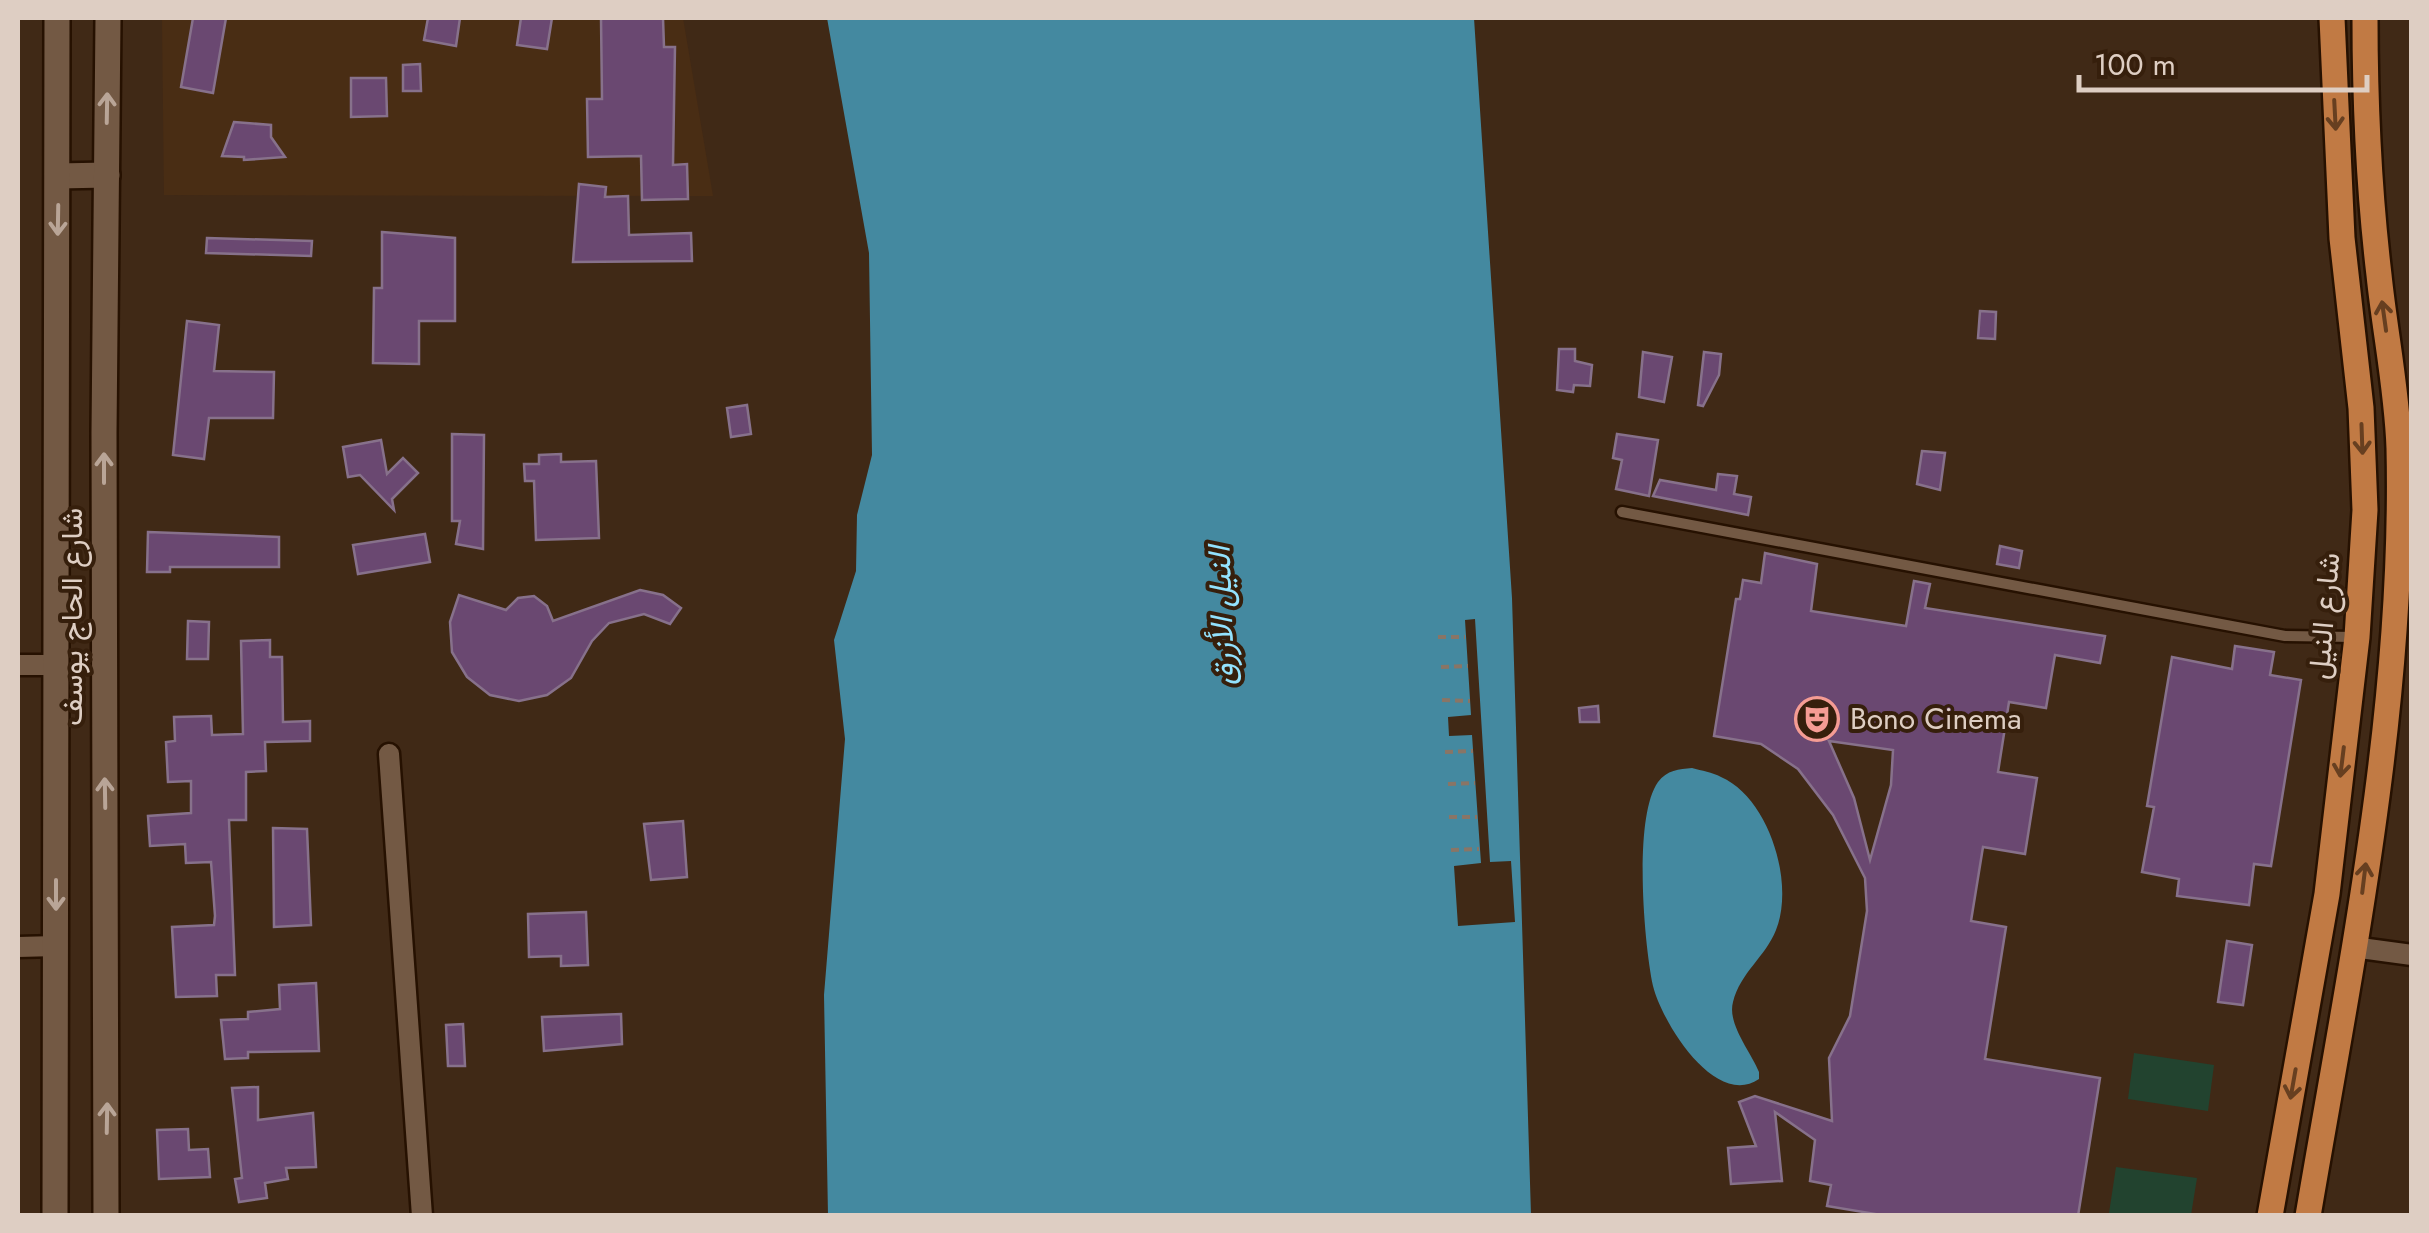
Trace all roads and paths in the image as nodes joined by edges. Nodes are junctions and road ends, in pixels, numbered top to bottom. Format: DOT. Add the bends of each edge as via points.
graph roads {
  1 [pos="58,18"];
  2 [pos="108,18"];
  3 [pos="2332,18"];
  4 [pos="2365,18"];
  5 [pos="58,176"];
  6 [pos="107,176"];
  7 [pos="2405,448"];
  8 [pos="1622,512"];
  9 [pos="1466,636"];
  10 [pos="1438,637"];
  11 [pos="2357,637"];
  12 [pos="55,664"];
  13 [pos="18,665"];
  14 [pos="1468,666"];
  15 [pos="1441,667"];
  16 [pos="1442,700"];
  17 [pos="1470,701"];
  18 [pos="1444,752"];
  19 [pos="1473,752"];
  20 [pos="389,754"];
  21 [pos="1448,784"];
  22 [pos="1475,784"];
  23 [pos="1449,816"];
  24 [pos="1477,817"];
  25 [pos="1479,849"];
  26 [pos="1451,850"];
  27 [pos="18,946"];
  28 [pos="56,946"];
  29 [pos="2353,947"];
  30 [pos="2412,956"];
  31 [pos="55,1216"];
  32 [pos="106,1216"];
  33 [pos="422,1216"];
  34 [pos="2270,1216"];
  35 [pos="2308,1216"];
  1 -- 5 [label="main road, شارع الحاج يوسف"];
  6 -- 2 [label="main road, شارع الحاج يوسف, one-way"];
  3 -- 11 [label="main road, شارع النيل, one-way" via="2342,238 2361,408 2365,510"];
  7 -- 4 [label="main road, one-way" via="2374,230"];
  5 -- 6 [label="main road"];
  5 -- 12 [label="main road, شارع الحاج يوسف, one-way"];
  32 -- 6 [label="main road, شارع الحاج يوسف, one-way"];
  29 -- 7 [label="main road, one-way" via="2390,674"];
  8 -- 11 [label="lane" via="2284,636"];
  9 -- 10 [label="path"];
  11 -- 34 [label="main road, شارع النيل, one-way" via="2326,894"];
  12 -- 13 [label="street"];
  12 -- 28 [label="main road, شارع الحاج يوسف, one-way"];
  14 -- 15 [label="path"];
  16 -- 17 [label="path"];
  18 -- 19 [label="path"];
  20 -- 33 [label="street"];
  21 -- 22 [label="path"];
  23 -- 24 [label="path"];
  25 -- 26 [label="path"];
  27 -- 28 [label="street"];
  28 -- 31 [label="main road, شارع الحاج يوسف"];
  29 -- 30 [label="street"];
  29 -- 35 [label="main road"];
}
